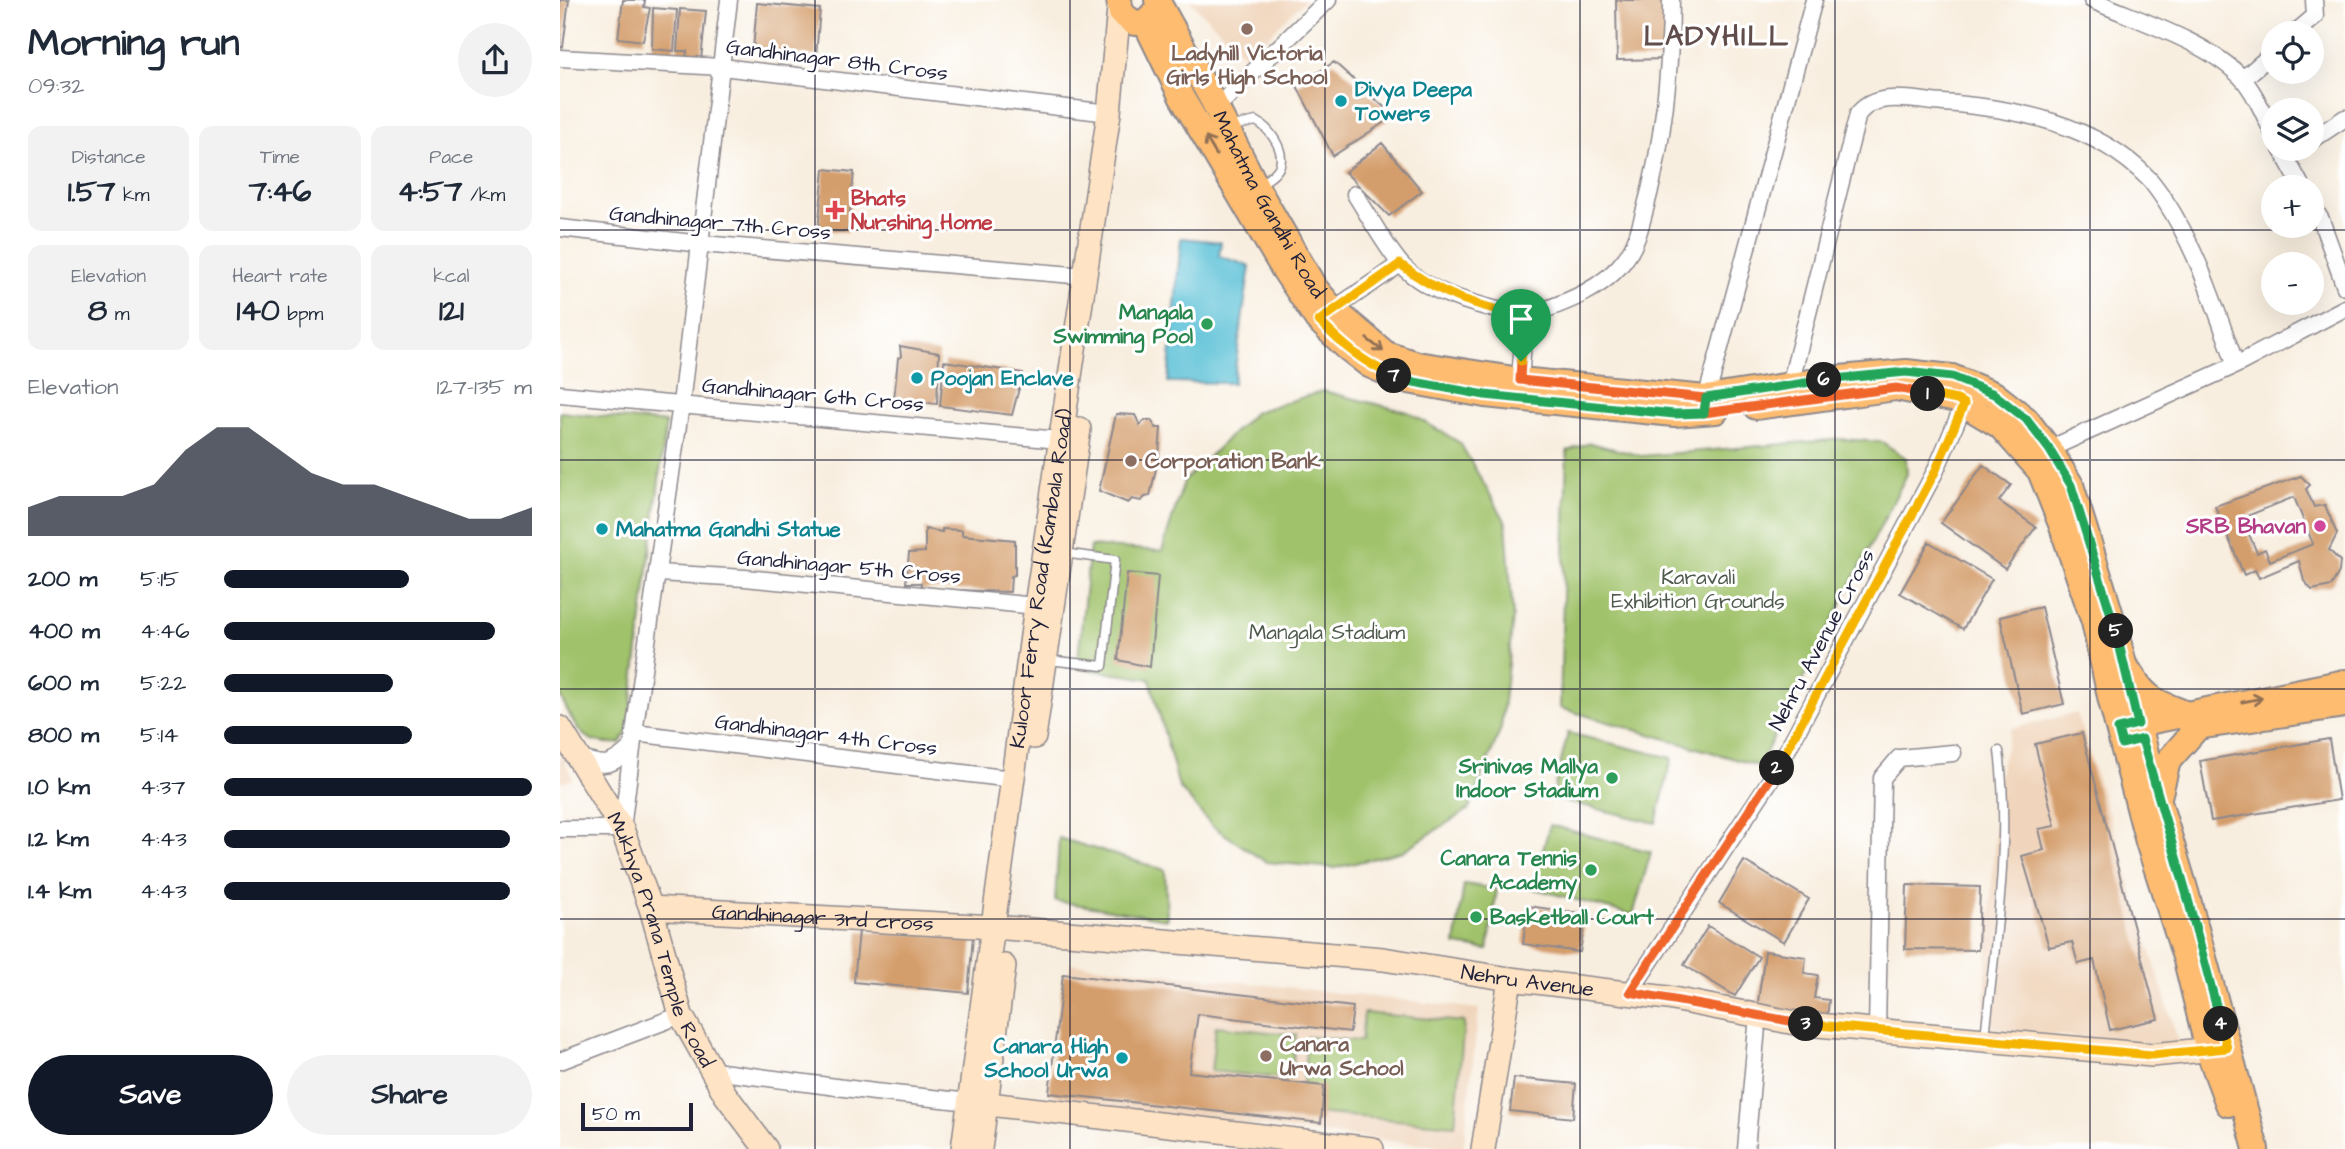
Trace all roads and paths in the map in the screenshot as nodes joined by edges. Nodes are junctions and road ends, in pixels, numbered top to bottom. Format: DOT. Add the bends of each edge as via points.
graph roads {
  1 [pos="729,0"];
  2 [pos="1157,0"];
  3 [pos="1328,0"];
  4 [pos="1671,0"];
  5 [pos="1814,0"];
  6 [pos="2092,0"];
  7 [pos="2314,0"];
  8 [pos="1129,13"];
  9 [pos="2309,21"];
  10 [pos="560,58"];
  11 [pos="2261,63"];
  12 [pos="722,67"];
  13 [pos="2243,79"];
  14 [pos="1214,103"];
  15 [pos="2261,112"];
  16 [pos="1109,113"];
  17 [pos="2345,118"];
  18 [pos="1226,128"];
  19 [pos="2324,132"];
  20 [pos="1257,187"];
  21 [pos="1354,194"];
  22 [pos="560,228"];
  23 [pos="2324,231"];
  24 [pos="702,244"];
  25 [pos="1400,264"];
  26 [pos="1085,276"];
  27 [pos="2345,287"];
  28 [pos="2345,308"];
  29 [pos="1326,315"];
  30 [pos="1525,317"];
  31 [pos="2236,365"];
  32 [pos="1520,380"];
  33 [pos="1790,385"];
  34 [pos="560,394"];
  35 [pos="681,404"];
  36 [pos="1964,404"];
  37 [pos="1705,405"];
  38 [pos="1070,441"];
  39 [pos="2049,449"];
  40 [pos="1061,552"];
  41 [pos="658,573"];
  42 [pos="1036,606"];
  43 [pos="1045,659"];
  44 [pos="2123,661"];
  45 [pos="2345,682"];
  46 [pos="2345,705"];
  47 [pos="2192,720"];
  48 [pos="560,728"];
  49 [pos="2130,734"];
  50 [pos="633,740"];
  51 [pos="1999,751"];
  52 [pos="1953,753"];
  53 [pos="576,757"];
  54 [pos="1012,779"];
  55 [pos="2159,802"];
  56 [pos="560,829"];
  57 [pos="622,829"];
  58 [pos="651,908"];
  59 [pos="1001,928"];
  60 [pos="1510,979"];
  61 [pos="1630,992"];
  62 [pos="681,1015"];
  63 [pos="1758,1016"];
  64 [pos="1877,1030"];
  65 [pos="1985,1040"];
  66 [pos="2218,1049"];
  67 [pos="560,1061"];
  68 [pos="714,1071"];
  69 [pos="979,1103"];
  70 [pos="766,1149"];
  71 [pos="963,1149"];
  72 [pos="980,1149"];
  73 [pos="1372,1149"];
  74 [pos="1483,1149"];
  75 [pos="1746,1149"];
  76 [pos="2244,1149"];
  77 [pos="2256,1149"];
  1 -- 12 [label="street"];
  2 -- 8 [label="main road" via="1156,10"];
  2 -- 14 [label="main road, Mahatma Gandhi Road"];
  3 -- 14 [label="street" via="1222,102"];
  4 -- 30 [label="street" via="1671,38 1654,180 1634,244 1614,271 1587,291"];
  5 -- 37 [label="street"];
  6 -- 13 [label="street" via="2193,44"];
  7 -- 9 [label="street" via="2315,16"];
  8 -- 16 [label="street, Kuloor Ferry Road (Kambala Road)"];
  29 -- 8 [label="main road, Mahatma Gandhi Road, one-way" via="1284,270"];
  8 -- 38 [label="street, Kuloor Ferry Road (Kambala Road)"];
  10 -- 12 [label="street, Gandhinagar 8th Cross"];
  11 -- 13 [label="street"];
  12 -- 16 [label="street, Gandhinagar 8th Cross"];
  12 -- 24 [label="street"];
  13 -- 15 [label="street"];
  14 -- 18 [label="main road, Mahatma Gandhi Road"];
  16 -- 26 [label="street, Kuloor Ferry Road (Kambala Road)"];
  17 -- 19 [label="street"];
  18 -- 20 [label="main road, Mahatma Gandhi Road"];
  18 -- 20 [label="lane" via="1256,121 1276,143 1280,165"];
  20 -- 29 [label="main road, Mahatma Gandhi Road"];
  21 -- 25 [label="street"];
  22 -- 24 [label="street, Gandhinagar 7th Cross"];
  23 -- 27 [label="street"];
  24 -- 26 [label="street, Gandhinagar 7th Cross"];
  24 -- 35 [label="street"];
  25 -- 29 [label="street"];
  25 -- 30 [label="street" via="1450,296"];
  26 -- 38 [label="street, Kuloor Ferry Road (Kambala Road)"];
  28 -- 31 [label="street"];
  29 -- 32 [label="main road, Mahatma Gandhi Road, one-way" via="1386,354 1417,364"];
  29 -- 37 [label="main road, Mahatma Gandhi Road" via="1346,347 1369,365 1403,380 1485,395 1674,414"];
  30 -- 32 [label="street"];
  31 -- 33 [label="street" via="2201,268 2174,215 2150,178 2114,149 2030,115 1885,99 1866,104 1858,114"];
  31 -- 39 [label="street"];
  32 -- 37 [label="main road, Mahatma Gandhi Road"];
  33 -- 37 [label="main road, Mahatma Gandhi Road"];
  33 -- 39 [label="main road, Mahatma Gandhi Road" via="1906,372 1952,377 1994,394 2026,419"];
  34 -- 35 [label="street, Gandhinagar 6th Cross"];
  35 -- 38 [label="street, Gandhinagar 6th Cross"];
  35 -- 41 [label="street"];
  36 -- 37 [label="main road, Mahatma Gandhi Road" via="1896,388"];
  36 -- 49 [label="main road, Mahatma Gandhi Road" via="2000,426 2040,471"];
  36 -- 61 [label="street, Nehru Avenue Cross" via="1935,472 1775,773"];
  38 -- 40 [label="street, Kuloor Ferry Road (Kambala Road)"];
  38 -- 42 [label="street, Kuloor Ferry Road (Kambala Road)"];
  39 -- 44 [label="main road, Mahatma Gandhi Road" via="2071,485"];
  40 -- 43 [label="street, Kuloor Ferry Road (Kambala Road)"];
  40 -- 43 [label="lane" via="1115,560 1103,666"];
  41 -- 42 [label="street, Gandhinagar 5th Cross"];
  41 -- 50 [label="street"];
  42 -- 54 [label="street, Kuloor Ferry Road (Kambala Road)"];
  43 -- 59 [label="street, Kuloor Ferry Road (Kambala Road)"];
  44 -- 47 [label="main road" via="2151,700"];
  44 -- 49 [label="main road, Mahatma Gandhi Road"];
  47 -- 45 [label="main road, one-way"];
  46 -- 47 [label="main road"];
  47 -- 49 [label="main road"];
  47 -- 55 [label="main road" via="2168,761"];
  48 -- 53 [label="street, Mukhya Prana Temple Road"];
  49 -- 55 [label="main road, Mahatma Gandhi Road"];
  49 -- 66 [label="main road, Mahatma Gandhi Road" via="2148,842"];
  50 -- 53 [label="street" via="615,762 601,766"];
  50 -- 54 [label="street, Gandhinagar 4th Cross"];
  50 -- 57 [label="street"];
  51 -- 65 [label="lane" via="2002,881"];
  52 -- 64 [label="street" via="1899,758 1882,778"];
  53 -- 57 [label="street, Mukhya Prana Temple Road"];
  54 -- 59 [label="street, Kuloor Ferry Road (Kambala Road)"];
  55 -- 66 [label="main road, Mahatma Gandhi Road" via="2186,892"];
  56 -- 57 [label="street"];
  57 -- 58 [label="street, Mukhya Prana Temple Road"];
  58 -- 59 [label="street, Gandhinagar 3rd cross"];
  58 -- 62 [label="street, Mukhya Prana Temple Road"];
  59 -- 60 [label="street, Nehru Avenue" via="1383,959"];
  59 -- 69 [label="street, Kuloor Ferry Road (Kambala Road)"];
  60 -- 61 [label="street, Nehru Avenue"];
  60 -- 74 [label="street"];
  61 -- 63 [label="street, Nehru Avenue"];
  62 -- 67 [label="street"];
  62 -- 68 [label="street, Mukhya Prana Temple Road"];
  63 -- 64 [label="street, Nehru Avenue"];
  63 -- 75 [label="street"];
  64 -- 65 [label="street, Nehru Avenue"];
  65 -- 66 [label="street, Nehru Avenue" via="2152,1055"];
  66 -- 76 [label="main road, Mahatma Gandhi Road"];
  66 -- 77 [label="main road, Mahatma Gandhi Road"];
  68 -- 69 [label="street"];
  68 -- 70 [label="street, Mukhya Prana Temple Road" via="725,1094"];
  69 -- 71 [label="street, Kuloor Ferry Road (Kambala Road)"];
  69 -- 72 [label="street, Kuloor Ferry Road (Kambala Road)"];
  69 -- 73 [label="street"];
}
